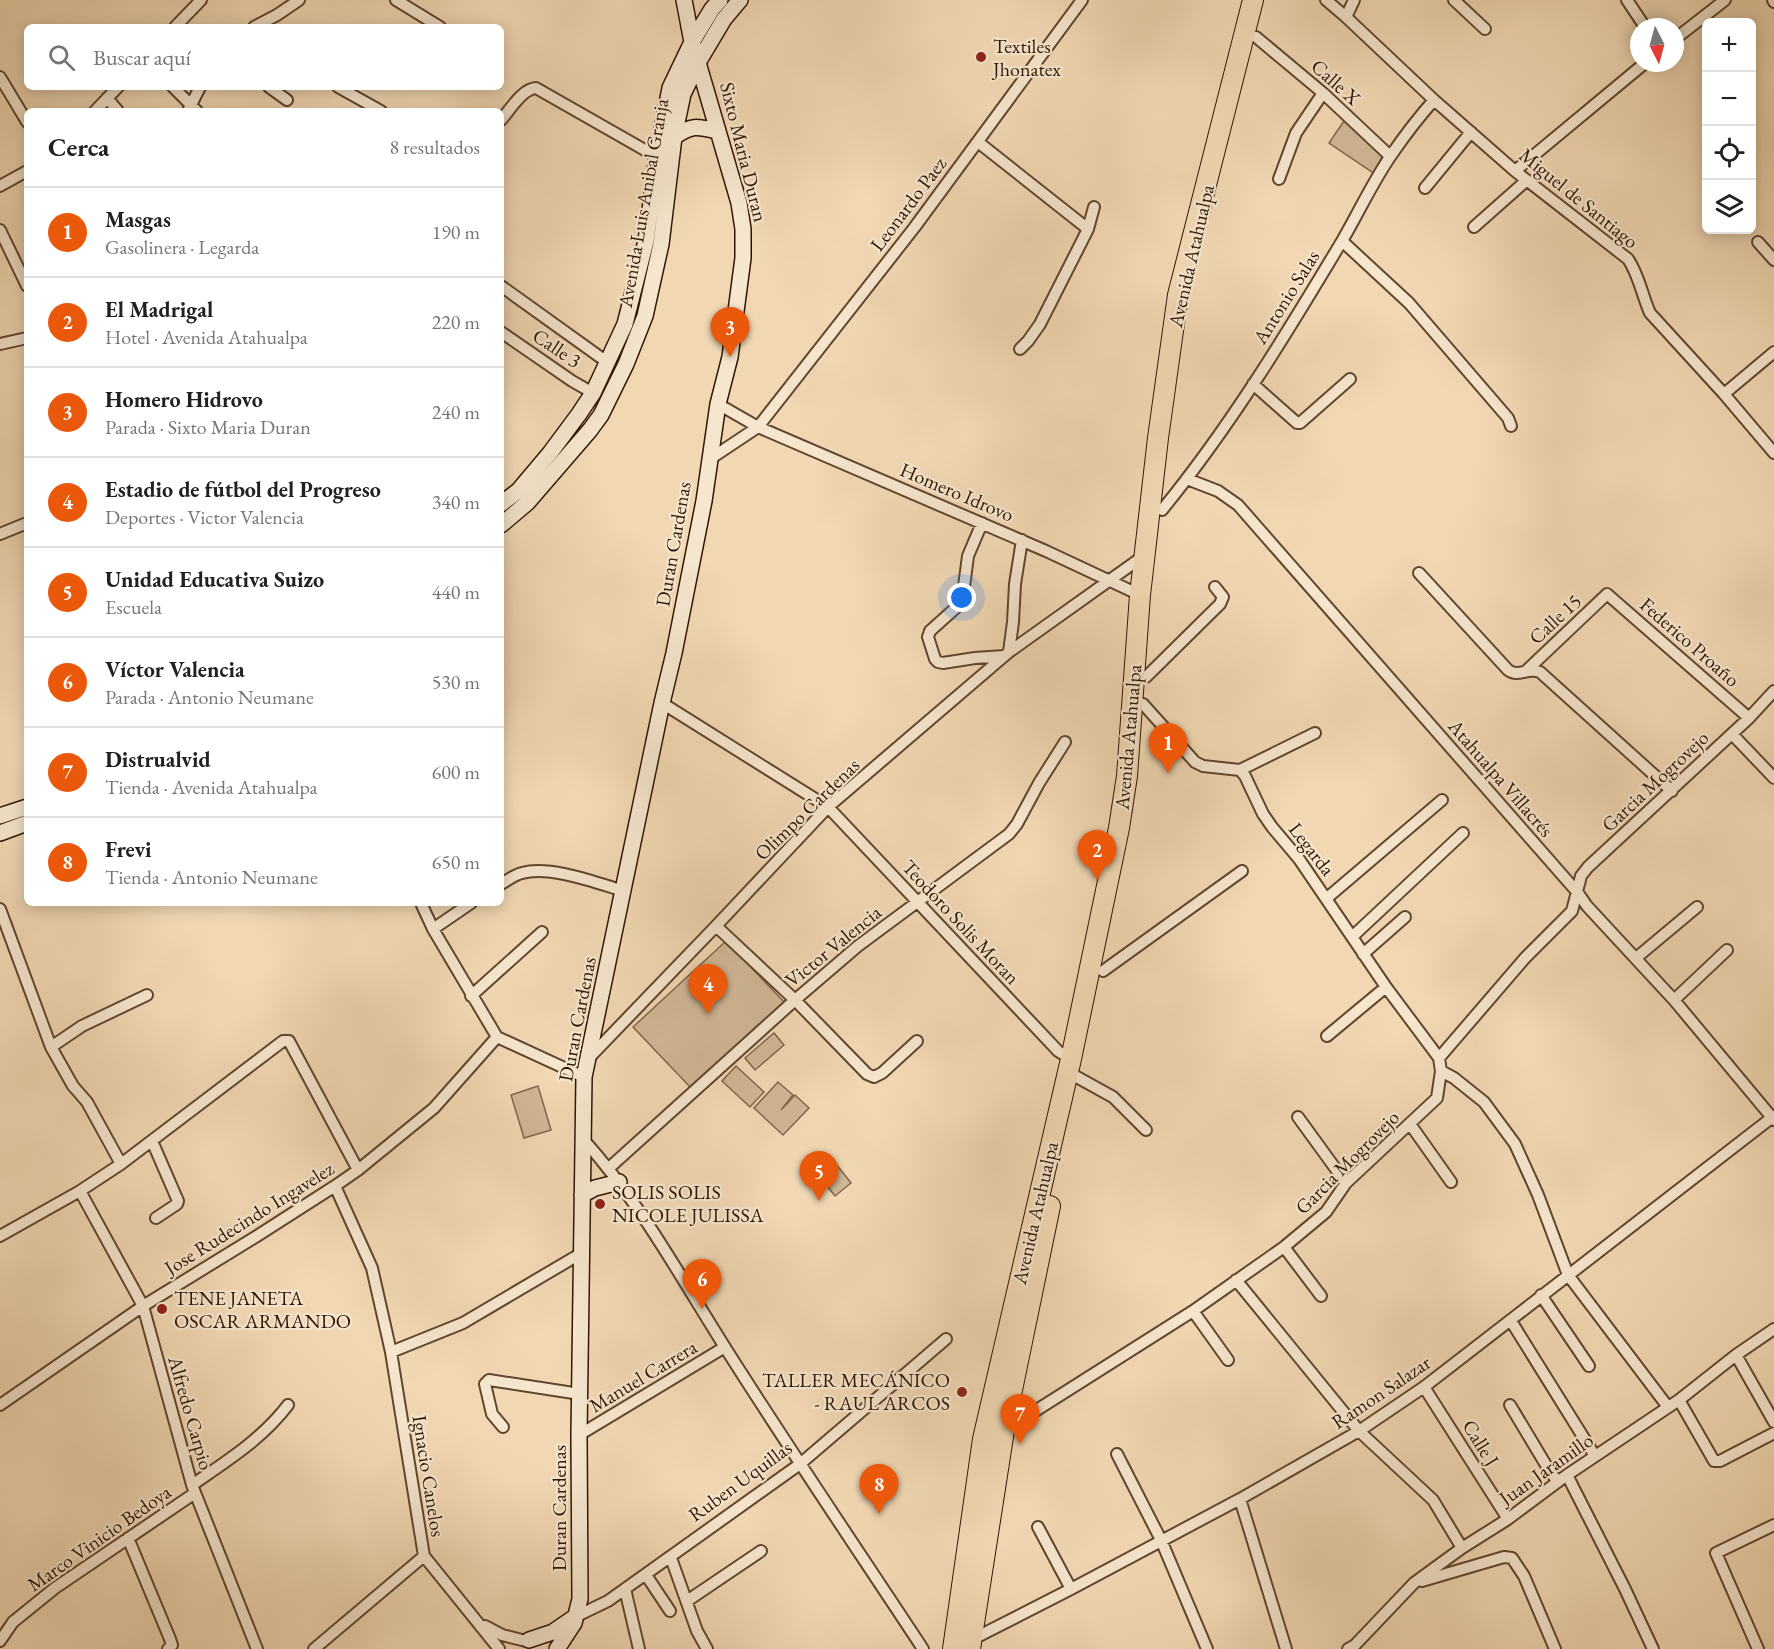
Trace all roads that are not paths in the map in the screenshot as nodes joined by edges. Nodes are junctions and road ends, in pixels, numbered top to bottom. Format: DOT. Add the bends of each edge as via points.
graph roads {
  1 [pos="201,0"];
  2 [pos="299,0"];
  3 [pos="396,0"];
  4 [pos="684,0"];
  5 [pos="720,0"];
  6 [pos="740,0"];
  7 [pos="1253,0"];
  8 [pos="1266,0"];
  9 [pos="1326,0"];
  10 [pos="1354,0"];
  11 [pos="1454,0"];
  12 [pos="1627,0"];
  13 [pos="1725,0"];
  14 [pos="1076,2"];
  15 [pos="1346,16"];
  16 [pos="1639,18"];
  17 [pos="184,24"];
  18 [pos="260,24"];
  19 [pos="435,24"];
  20 [pos="1485,29"];
  21 [pos="1684,32"];
  22 [pos="1256,37"];
  23 [pos="693,42"];
  24 [pos="699,61"];
  25 [pos="1634,72"];
  26 [pos="0,77"];
  27 [pos="115,90"];
  28 [pos="175,90"];
  29 [pos="199,90"];
  30 [pos="272,90"];
  31 [pos="343,90"];
  32 [pos="1323,93"];
  33 [pos="108,98"];
  34 [pos="287,100"];
  35 [pos="1434,100"];
  36 [pos="98,108"];
  37 [pos="116,108"];
  38 [pos="190,108"];
  39 [pos="191,108"];
  40 [pos="376,108"];
  41 [pos="24,117"];
  42 [pos="504,117"];
  43 [pos="717,131"];
  44 [pos="1471,132"];
  45 [pos="674,136"];
  46 [pos="978,142"];
  47 [pos="657,156"];
  48 [pos="1390,156"];
  49 [pos="1515,171"];
  50 [pos="24,173"];
  51 [pos="1279,179"];
  52 [pos="1527,180"];
  53 [pos="0,186"];
  54 [pos="1425,188"];
  55 [pos="1094,207"];
  56 [pos="1474,227"];
  57 [pos="1088,229"];
  58 [pos="0,230"];
  59 [pos="1341,241"];
  60 [pos="1758,242"];
  61 [pos="1774,260"];
  62 [pos="24,280"];
  63 [pos="504,288"];
  64 [pos="504,334"];
  65 [pos="24,339"];
  66 [pos="0,344"];
  67 [pos="1020,349"];
  68 [pos="1774,352"];
  69 [pos="607,362"];
  70 [pos="1350,379"];
  71 [pos="1254,384"];
  72 [pos="593,393"];
  73 [pos="1725,394"];
  74 [pos="718,404"];
  75 [pos="1511,426"];
  76 [pos="758,427"];
  77 [pos="1774,453"];
  78 [pos="710,459"];
  79 [pos="1187,479"];
  80 [pos="504,502"];
  81 [pos="1162,510"];
  82 [pos="504,522"];
  83 [pos="982,523"];
  84 [pos="24,524"];
  85 [pos="0,534"];
  86 [pos="1023,540"];
  87 [pos="1145,555"];
  88 [pos="1419,573"];
  89 [pos="1109,580"];
  90 [pos="1215,587"];
  91 [pos="1607,594"];
  92 [pos="1140,595"];
  93 [pos="1007,654"];
  94 [pos="1527,670"];
  95 [pos="1146,676"];
  96 [pos="1774,691"];
  97 [pos="1137,702"];
  98 [pos="662,703"];
  99 [pos="1749,718"];
  100 [pos="1315,733"];
  101 [pos="1732,735"];
  102 [pos="1065,742"];
  103 [pos="1240,770"];
  104 [pos="1774,778"];
  105 [pos="1672,791"];
  106 [pos="1442,800"];
  107 [pos="828,807"];
  108 [pos="24,808"];
  109 [pos="0,816"];
  110 [pos="24,824"];
  111 [pos="0,833"];
  112 [pos="1463,833"];
  113 [pos="1242,871"];
  114 [pos="504,882"];
  115 [pos="624,891"];
  116 [pos="1578,893"];
  117 [pos="1327,898"];
  118 [pos="917,901"];
  119 [pos="422,906"];
  120 [pos="467,906"];
  121 [pos="1697,907"];
  122 [pos="0,909"];
  123 [pos="1405,917"];
  124 [pos="716,926"];
  125 [pos="433,929"];
  126 [pos="542,932"];
  127 [pos="1353,936"];
  128 [pos="1727,950"];
  129 [pos="1363,954"];
  130 [pos="1636,958"];
  131 [pos="1103,970"];
  132 [pos="1386,987"];
  133 [pos="147,996"];
  134 [pos="471,996"];
  135 [pos="795,1000"];
  136 [pos="1674,1000"];
  137 [pos="1327,1036"];
  138 [pos="496,1037"];
  139 [pos="917,1041"];
  140 [pos="51,1047"];
  141 [pos="1439,1058"];
  142 [pos="588,1059"];
  143 [pos="1073,1067"];
  144 [pos="1441,1071"];
  145 [pos="584,1077"];
  146 [pos="1298,1117"];
  147 [pos="1773,1118"];
  148 [pos="1410,1124"];
  149 [pos="1146,1130"];
  150 [pos="583,1139"];
  151 [pos="152,1141"];
  152 [pos="121,1164"];
  153 [pos="609,1168"];
  154 [pos="358,1170"];
  155 [pos="619,1182"];
  156 [pos="1451,1182"];
  157 [pos="1346,1183"];
  158 [pos="336,1186"];
  159 [pos="80,1191"];
  160 [pos="582,1196"];
  161 [pos="156,1218"];
  162 [pos="0,1236"];
  163 [pos="1284,1247"];
  164 [pos="580,1254"];
  165 [pos="1568,1275"];
  166 [pos="1236,1280"];
  167 [pos="1541,1295"];
  168 [pos="1320,1296"];
  169 [pos="143,1306"];
  170 [pos="1193,1311"];
  171 [pos="1511,1321"];
  172 [pos="1774,1329"];
  173 [pos="946,1339"];
  174 [pos="725,1347"];
  175 [pos="391,1352"];
  176 [pos="1736,1355"];
  177 [pos="1228,1360"];
  178 [pos="1589,1366"];
  179 [pos="1424,1387"];
  180 [pos="580,1394"];
  181 [pos="1679,1400"];
  182 [pos="1510,1404"];
  183 [pos="0,1405"];
  184 [pos="288,1405"];
  185 [pos="1668,1407"];
  186 [pos="1774,1422"];
  187 [pos="1005,1424"];
  188 [pos="502,1427"];
  189 [pos="1359,1431"];
  190 [pos="1774,1433"];
  191 [pos="579,1435"];
  192 [pos="1116,1454"];
  193 [pos="1595,1456"];
  194 [pos="800,1464"];
  195 [pos="1563,1479"];
  196 [pos="194,1489"];
  197 [pos="1240,1499"];
  198 [pos="1508,1519"];
  199 [pos="1774,1525"];
  200 [pos="1038,1527"];
  201 [pos="128,1538"];
  202 [pos="1161,1540"];
  203 [pos="1462,1548"];
  204 [pos="761,1551"];
  205 [pos="424,1556"];
  206 [pos="671,1558"];
  207 [pos="646,1575"];
  208 [pos="1414,1583"];
  209 [pos="625,1589"];
  210 [pos="1071,1589"];
  211 [pos="687,1601"];
  212 [pos="670,1611"];
  213 [pos="577,1616"];
  214 [pos="479,1623"];
  215 [pos="0,1641"];
  216 [pos="524,1643"];
  217 [pos="970,1644"];
  218 [pos="168,1649"];
  219 [pos="257,1649"];
  220 [pos="314,1649"];
  221 [pos="499,1649"];
  222 [pos="548,1649"];
  223 [pos="557,1649"];
  224 [pos="639,1649"];
  225 [pos="707,1649"];
  226 [pos="923,1649"];
  227 [pos="953,1649"];
  228 [pos="1207,1649"];
  229 [pos="1286,1649"];
  230 [pos="1348,1649"];
  231 [pos="1555,1649"];
  232 [pos="1653,1649"];
  233 [pos="1758,1649"];
  1 -- 17 [label="street"];
  2 -- 18 [label="street"];
  3 -- 19 [label="street"];
  4 -- 23 [label="street, Sixto Maria Duran"];
  5 -- 23 [label="street, Avenida Luis Anibal Granja"];
  6 -- 24 [label="street, Avenida Luis Anibal Granja"];
  7 -- 87 [label="highway, Avenida Atahualpa" via="1178,294"];
  8 -- 22 [label="highway, Avenida Atahualpa"];
  9 -- 15 [label="street, Miguel de Santiago"];
  10 -- 15 [label="street"];
  11 -- 20 [label="street"];
  12 -- 16 [label="street"];
  13 -- 21 [label="street"];
  14 -- 46 [label="street, Leonardo Paez"];
  15 -- 35 [label="street, Miguel de Santiago"];
  22 -- 32 [label="street, Calle X"];
  22 -- 81 [label="highway, Avenida Atahualpa" via="1187,310 1173,397"];
  23 -- 24 [label="street, Sixto Maria Duran"];
  23 -- 47 [label="street, Avenida Luis Anibal Granja" via="670,88"];
  24 -- 43 [label="street, Sixto Maria Duran"];
  24 -- 45 [label="street, Avenida Luis Anibal Granja" via="683,94"];
  25 -- 49 [label="street"];
  26 -- 41 [label="street"];
  27 -- 33 [label="street"];
  28 -- 38 [label="street"];
  29 -- 39 [label="street"];
  30 -- 34 [label="street"];
  31 -- 40 [label="street"];
  32 -- 48 [label="street, Calle X"];
  32 -- 51 [label="street" via="1296,133"];
  33 -- 36 [label="street"];
  33 -- 37 [label="street"];
  35 -- 44 [label="street, Miguel de Santiago"];
  35 -- 48 [label="street, Antonio Salas"];
  42 -- 47 [label="street" via="523,95 536,88"];
  43 -- 45 [label="street" via="687,128"];
  43 -- 74 [label="street, Sixto Maria Duran" via="743,229 730,357"];
  44 -- 49 [label="street, Miguel de Santiago"];
  44 -- 54 [label="street"];
  45 -- 82 [label="street, Avenida Luis Anibal Granja" via="661,244 645,316 626,364 590,430 527,503"];
  46 -- 57 [label="street"];
  46 -- 76 [label="street, Leonardo Paez"];
  47 -- 69 [label="street, Avenida Luis Anibal Granja" via="646,241 625,324"];
  48 -- 59 [label="street, Antonio Salas"];
  49 -- 52 [label="street, Miguel de Santiago"];
  50 -- 53 [label="street"];
  52 -- 56 [label="street"];
  52 -- 73 [label="street, Miguel de Santiago" via="1628,259 1650,313"];
  55 -- 57 [label="street"];
  57 -- 67 [label="street" via="1040,324"];
  58 -- 62 [label="street"];
  59 -- 71 [label="street, Antonio Salas"];
  59 -- 75 [label="street" via="1409,303"];
  60 -- 61 [label="street"];
  63 -- 69 [label="street"];
  64 -- 72 [label="street, Calle 3"];
  65 -- 66 [label="street"];
  68 -- 73 [label="street"];
  69 -- 72 [label="street, Avenida Luis Anibal Granja"];
  70 -- 71 [label="street" via="1300,423"];
  71 -- 79 [label="street, Antonio Salas"];
  72 -- 80 [label="street, Avenida Luis Anibal Granja" via="550,453"];
  73 -- 77 [label="street, Miguel de Santiago"];
  74 -- 76 [label="street, Homero Idrovo"];
  74 -- 78 [label="street, Sixto Maria Duran"];
  76 -- 78 [label="street"];
  76 -- 83 [label="street, Homero Idrovo"];
  78 -- 98 [label="street, Duran Cardenas"];
  79 -- 81 [label="street, Antonio Salas"];
  79 -- 116 [label="street, Atahualpa Villacrés" via="1218,490 1238,505"];
  81 -- 95 [label="highway, Avenida Atahualpa"];
  83 -- 86 [label="street, Homero Idrovo"];
  83 -- 93 [label="street" via="968,556 959,605 928,637 938,662"];
  84 -- 85 [label="street"];
  86 -- 89 [label="street, Homero Idrovo"];
  86 -- 93 [label="street"];
  87 -- 89 [label="street, Olimpo Cardenas"];
  87 -- 92 [label="highway, Avenida Atahualpa"];
  88 -- 94 [label="street" via="1508,670 1519,674"];
  89 -- 92 [label="street, Homero Idrovo"];
  89 -- 93 [label="street, Olimpo Cardenas"];
  90 -- 95 [label="street" via="1223,597 1220,604"];
  91 -- 94 [label="street, Calle 15"];
  91 -- 99 [label="street, Federico Proaño"];
  92 -- 97 [label="highway, Avenida Atahualpa"];
  93 -- 107 [label="street, Olimpo Cardenas"];
  94 -- 105 [label="street" via="1540,672"];
  95 -- 97 [label="highway, Avenida Atahualpa"];
  96 -- 99 [label="street, Garcia Mogrovejo"];
  97 -- 103 [label="street" via="1195,762"];
  97 -- 131 [label="highway, Avenida Atahualpa" via="1130,810"];
  97 -- 143 [label="highway, Avenida Atahualpa" via="1119,828"];
  98 -- 107 [label="street, Teodoro Solis Moran"];
  98 -- 115 [label="street, Duran Cardenas"];
  99 -- 101 [label="street, Garcia Mogrovejo"];
  100 -- 103 [label="street"];
  101 -- 104 [label="street"];
  101 -- 105 [label="street, Garcia Mogrovejo"];
  102 -- 118 [label="street, Victor Valencia" via="1009,834"];
  103 -- 117 [label="street, Legarda" via="1268,820"];
  105 -- 116 [label="street, Garcia Mogrovejo" via="1588,867 1581,876"];
  106 -- 117 [label="street"];
  107 -- 118 [label="street, Teodoro Solis Moran"];
  107 -- 124 [label="street, Olimpo Cardenas"];
  108 -- 109 [label="street"];
  110 -- 111 [label="street"];
  112 -- 127 [label="street"];
  113 -- 131 [label="street"];
  114 -- 115 [label="street" via="524,872 554,872"];
  115 -- 142 [label="street, Duran Cardenas"];
  116 -- 130 [label="street, Atahualpa Villacrés"];
  116 -- 141 [label="street, Garcia Mogrovejo" via="1572,911 1525,958"];
  117 -- 127 [label="street, Legarda"];
  118 -- 135 [label="street, Victor Valencia"];
  118 -- 143 [label="street, Teodoro Solis Moran"];
  119 -- 125 [label="street"];
  120 -- 125 [label="street"];
  121 -- 130 [label="street"];
  122 -- 140 [label="street"];
  123 -- 129 [label="street"];
  124 -- 135 [label="street"];
  124 -- 142 [label="street, Olimpo Cardenas"];
  125 -- 134 [label="street"];
  126 -- 134 [label="street"];
  127 -- 129 [label="street, Legarda"];
  128 -- 136 [label="street"];
  129 -- 132 [label="street, Legarda"];
  130 -- 136 [label="street, Atahualpa Villacrés"];
  131 -- 143 [label="highway, Avenida Atahualpa"];
  132 -- 137 [label="street"];
  132 -- 141 [label="street, Legarda"];
  133 -- 140 [label="street" via="82,1026"];
  134 -- 138 [label="street"];
  135 -- 139 [label="street" via="874,1077"];
  135 -- 153 [label="street, Victor Valencia"];
  136 -- 147 [label="street, Atahualpa Villacrés"];
  138 -- 145 [label="street"];
  138 -- 154 [label="street, Jose Rudecindo Ingavelez" via="434,1108"];
  140 -- 152 [label="street"];
  141 -- 144 [label="street, Garcia Mogrovejo"];
  142 -- 145 [label="street, Duran Cardenas"];
  143 -- 149 [label="street, Teodoro Solis Moran" via="1113,1097"];
  143 -- 187 [label="highway, Avenida Atahualpa" via="1063,1146"];
  143 -- 227 [label="highway, Avenida Atahualpa" via="983,1438"];
  144 -- 148 [label="street, Garcia Mogrovejo" via="1437,1098"];
  144 -- 165 [label="street" via="1484,1102 1515,1144"];
  145 -- 150 [label="street, Duran Cardenas"];
  146 -- 157 [label="street"];
  147 -- 165 [label="street, Ramon Salazar"];
  148 -- 156 [label="street"];
  148 -- 157 [label="street, Garcia Mogrovejo"];
  150 -- 153 [label="street"];
  150 -- 160 [label="street, Duran Cardenas"];
  151 -- 152 [label="street"];
  151 -- 154 [label="street" via="277,1044 289,1041"];
  151 -- 161 [label="street" via="178,1201"];
  152 -- 159 [label="street"];
  153 -- 155 [label="street"];
  154 -- 158 [label="street, Jose Rudecindo Ingavelez"];
  155 -- 160 [label="street"];
  155 -- 174 [label="street"];
  157 -- 163 [label="street, Garcia Mogrovejo" via="1326,1212"];
  158 -- 169 [label="street, Jose Rudecindo Ingavelez"];
  158 -- 175 [label="street, Ignacio Canelos" via="372,1268"];
  159 -- 162 [label="street"];
  159 -- 169 [label="street, Alfredo Carpio"];
  160 -- 164 [label="street, Duran Cardenas"];
  163 -- 166 [label="street, Garcia Mogrovejo"];
  163 -- 168 [label="street"];
  164 -- 175 [label="street" via="463,1323"];
  164 -- 180 [label="street, Duran Cardenas"];
  165 -- 167 [label="street, Ramon Salazar"];
  165 -- 185 [label="street"];
  166 -- 170 [label="street, Garcia Mogrovejo"];
  166 -- 189 [label="street"];
  167 -- 171 [label="street, Ramon Salazar"];
  167 -- 178 [label="street"];
  169 -- 183 [label="street, Jose Rudecindo Ingavelez"];
  169 -- 196 [label="street, Alfredo Carpio"];
  170 -- 177 [label="street"];
  170 -- 187 [label="street, Garcia Mogrovejo" via="1032,1413"];
  171 -- 179 [label="street, Ramon Salazar"];
  171 -- 193 [label="street"];
  172 -- 176 [label="street, Juan Jaramillo"];
  173 -- 194 [label="street, Ruben Uquillas"];
  174 -- 191 [label="street, Manuel Carrera"];
  174 -- 194 [label="street"];
  175 -- 205 [label="street, Ignacio Canelos"];
  176 -- 181 [label="street, Juan Jaramillo"];
  176 -- 186 [label="street"];
  179 -- 189 [label="street, Ramon Salazar"];
  179 -- 198 [label="street, Calle J"];
  180 -- 188 [label="street" via="489,1380 485,1384 492,1414"];
  180 -- 191 [label="street, Duran Cardenas"];
  181 -- 185 [label="street, Juan Jaramillo"];
  181 -- 190 [label="street" via="1714,1461"];
  182 -- 195 [label="street" via="1549,1470"];
  184 -- 196 [label="street, Marco Vinicio Bedoya" via="253,1442"];
  185 -- 193 [label="street, Juan Jaramillo"];
  187 -- 217 [label="highway, Avenida Atahualpa"];
  189 -- 197 [label="street, Ramon Salazar"];
  189 -- 203 [label="street" via="1433,1500"];
  191 -- 213 [label="street, Duran Cardenas"];
  192 -- 202 [label="street"];
  193 -- 195 [label="street, Juan Jaramillo"];
  194 -- 206 [label="street, Ruben Uquillas"];
  194 -- 226 [label="street"];
  195 -- 198 [label="street, Juan Jaramillo"];
  195 -- 232 [label="street" via="1625,1589"];
  196 -- 201 [label="street, Marco Vinicio Bedoya"];
  196 -- 219 [label="street, Alfredo Carpio"];
  197 -- 202 [label="street, Ramon Salazar"];
  197 -- 229 [label="street"];
  198 -- 203 [label="street, Juan Jaramillo"];
  199 -- 233 [label="street" via="1716,1553"];
  200 -- 210 [label="street"];
  201 -- 215 [label="street, Marco Vinicio Bedoya" via="39,1600 13,1622"];
  201 -- 218 [label="street" via="170,1639 172,1645"];
  202 -- 210 [label="street, Ramon Salazar"];
  202 -- 228 [label="street"];
  203 -- 208 [label="street, Juan Jaramillo"];
  204 -- 211 [label="street"];
  205 -- 214 [label="street, Ignacio Canelos"];
  205 -- 220 [label="street"];
  206 -- 207 [label="street, Ruben Uquillas"];
  206 -- 211 [label="street"];
  207 -- 209 [label="street, Ruben Uquillas"];
  207 -- 212 [label="street"];
  208 -- 230 [label="street, Juan Jaramillo"];
  208 -- 231 [label="street" via="1512,1558 1524,1575"];
  209 -- 213 [label="street, Ruben Uquillas"];
  209 -- 224 [label="street"];
  210 -- 217 [label="street, Ramon Salazar"];
  211 -- 225 [label="street"];
  213 -- 216 [label="street" via="554,1632"];
  213 -- 223 [label="street"];
  214 -- 216 [label="street, Ignacio Canelos"];
  214 -- 221 [label="street, Ignacio Canelos"];
  216 -- 222 [label="street" via="536,1640"];
}
